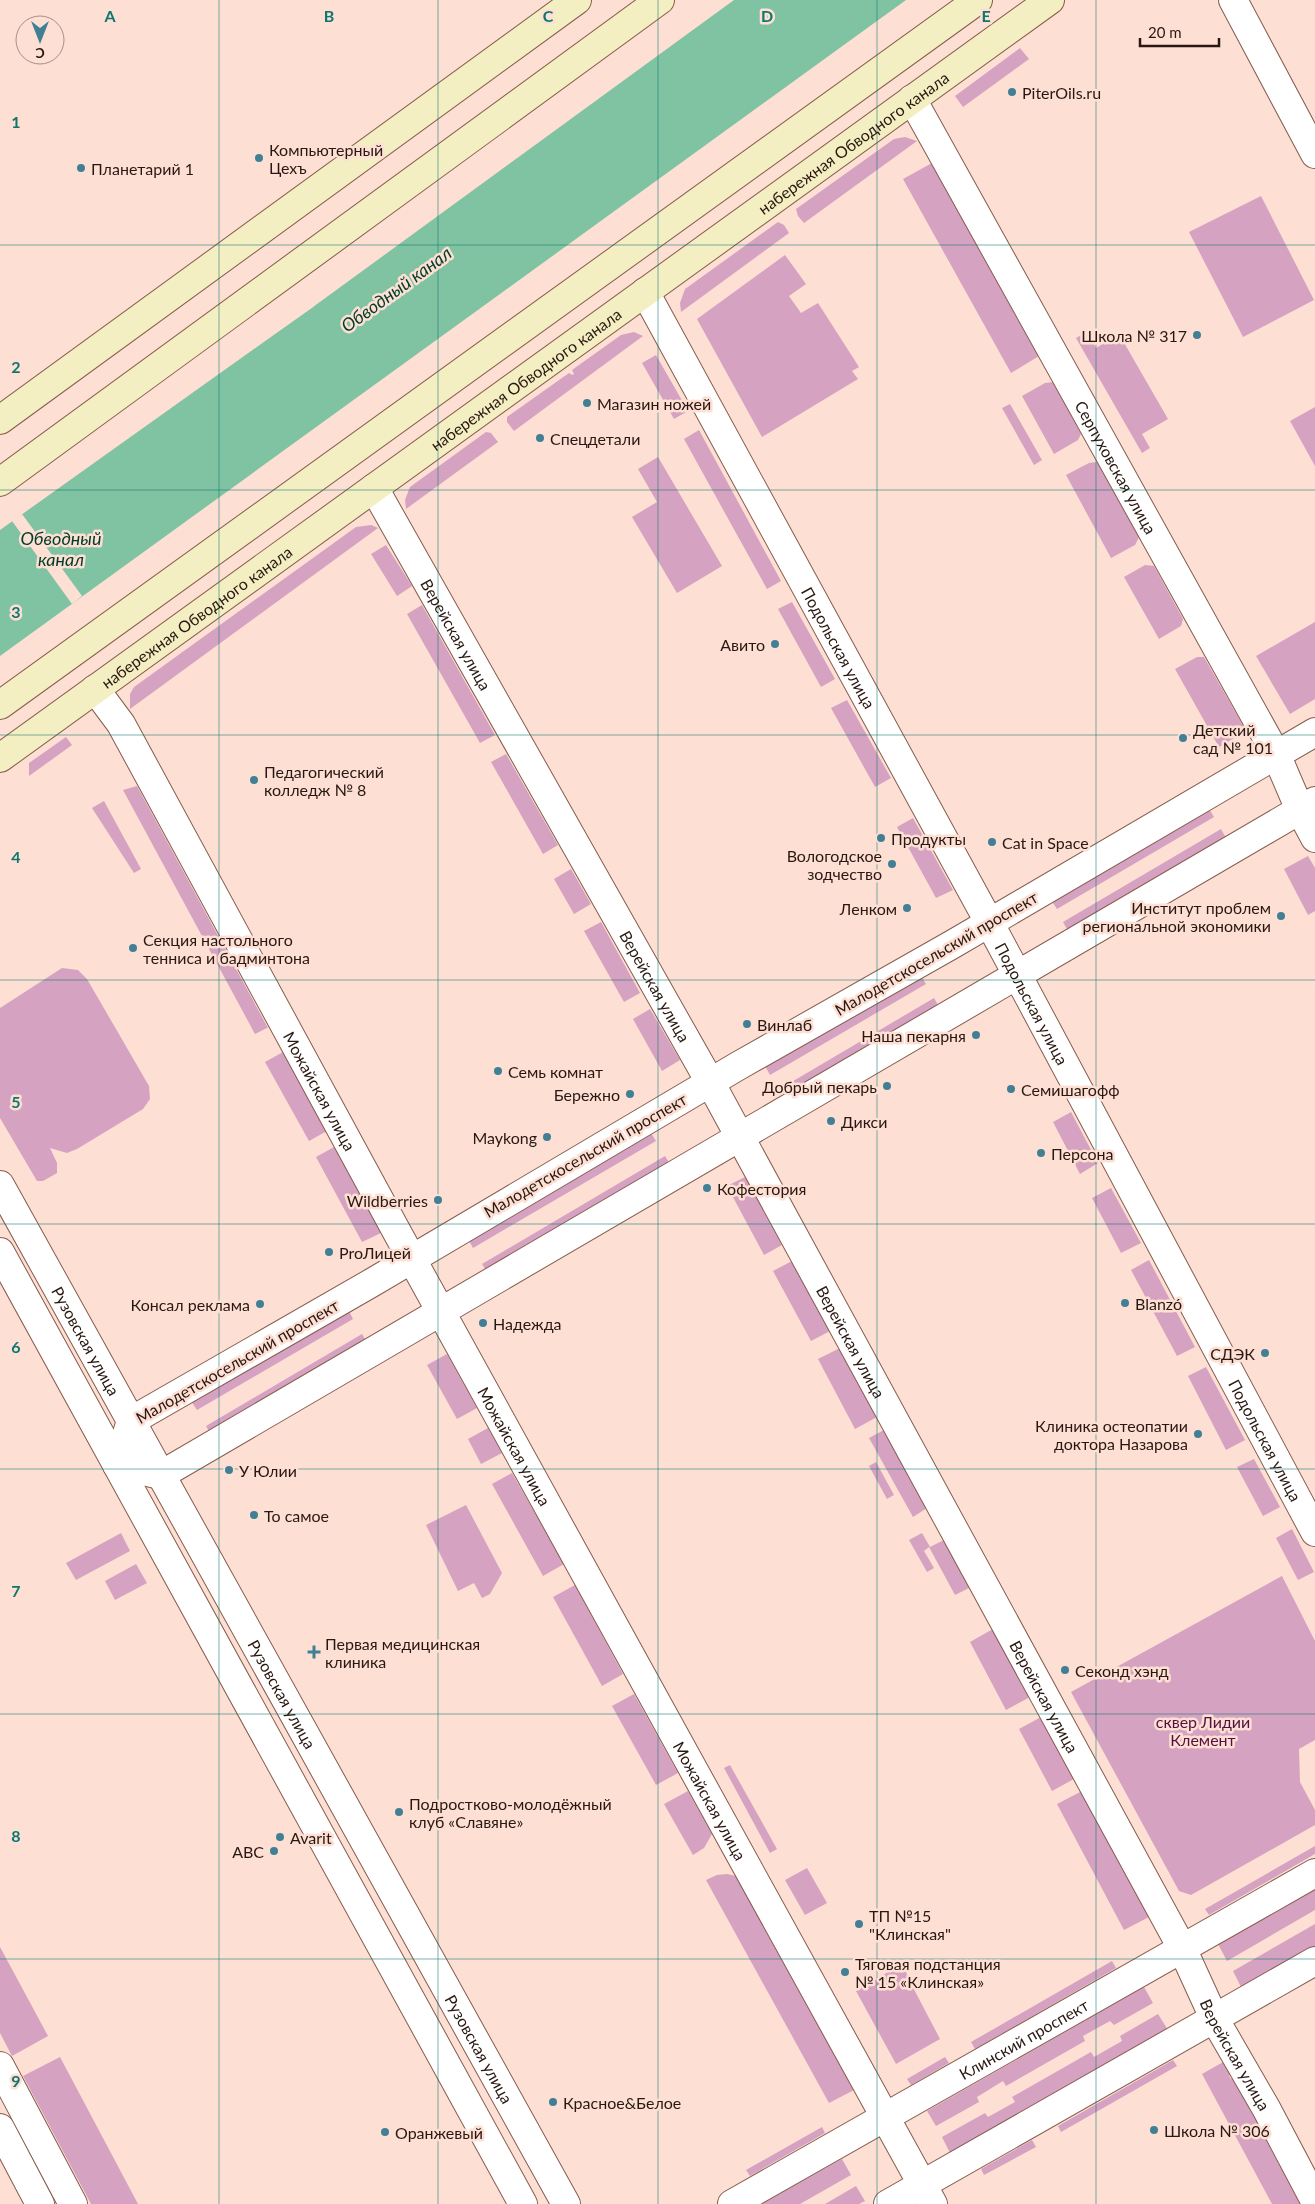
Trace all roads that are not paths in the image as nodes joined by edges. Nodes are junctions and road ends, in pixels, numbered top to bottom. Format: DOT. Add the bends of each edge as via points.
graph roads {
  1 [pos="577,0"];
  2 [pos="660,0"];
  3 [pos="978,0"];
  4 [pos="1050,0"];
  5 [pos="1233,0"];
  6 [pos="912,99"];
  7 [pos="1315,154"];
  8 [pos="645,292"];
  9 [pos="0,420"];
  10 [pos="0,482"];
  11 [pos="374,488"];
  12 [pos="95,689"];
  13 [pos="0,705"];
  14 [pos="1315,732"];
  15 [pos="1276,754"];
  16 [pos="0,758"];
  17 [pos="1308,805"];
  18 [pos="1315,838"];
  19 [pos="989,922"];
  20 [pos="1018,975"];
  21 [pos="710,1082"];
  22 [pos="740,1137"];
  23 [pos="0,1185"];
  24 [pos="0,1252"];
  25 [pos="412,1259"];
  26 [pos="441,1312"];
  27 [pos="131,1421"];
  28 [pos="117,1465"];
  29 [pos="161,1475"];
  30 [pos="1315,1532"];
  31 [pos="1315,1873"];
  32 [pos="1182,1948"];
  33 [pos="1315,1961"];
  34 [pos="1214,2018"];
  35 [pos="0,2066"];
  36 [pos="885,2117"];
  37 [pos="0,2128"];
  38 [pos="928,2194"];
  39 [pos="1315,2201"];
  40 [pos="40,2204"];
  41 [pos="73,2204"];
  42 [pos="523,2204"];
  43 [pos="566,2204"];
  44 [pos="732,2204"];
  45 [pos="888,2204"];
  1 -- 9 [label="main road"];
  2 -- 10 [label="main road"];
  3 -- 13 [label="main road"];
  4 -- 6 [label="main road, набережная Обводного канала"];
  5 -- 7 [label="street"];
  6 -- 8 [label="main road, набережная Обводного канала"];
  6 -- 15 [label="street, Серпуховская улица"];
  8 -- 11 [label="main road, набережная Обводного канала"];
  8 -- 19 [label="street, Подольская улица"];
  11 -- 12 [label="main road, набережная Обводного канала"];
  11 -- 21 [label="street, Верейская улица"];
  12 -- 16 [label="main road, набережная Обводного канала"];
  12 -- 25 [label="street, Можайская улица" via="121,724"];
  14 -- 15 [label="street, Малодетскосельский проспект"];
  15 -- 17 [label="street, Серпуховская улица"];
  15 -- 19 [label="street, Малодетскосельский проспект"];
  17 -- 18 [label="street, Серпуховская улица"];
  17 -- 20 [label="street"];
  19 -- 20 [label="street, Подольская улица"];
  19 -- 21 [label="street, Малодетскосельский проспект"];
  20 -- 22 [label="street"];
  20 -- 30 [label="street, Подольская улица"];
  21 -- 22 [label="street, Верейская улица"];
  21 -- 25 [label="street, Малодетскосельский проспект"];
  22 -- 26 [label="street"];
  22 -- 32 [label="street, Верейская улица"];
  23 -- 27 [label="street, Рузовская улица"];
  24 -- 28 [label="street, Рузовская улица"];
  25 -- 26 [label="street, Можайская улица"];
  25 -- 27 [label="street, Малодетскосельский проспект"];
  26 -- 29 [label="street"];
  26 -- 36 [label="street, Можайская улица"];
  27 -- 28 [label="street, Малодетскосельский проспект"];
  27 -- 29 [label="street, Рузовская улица"];
  28 -- 29 [label="street"];
  28 -- 42 [label="street, Рузовская улица"];
  29 -- 43 [label="street, Рузовская улица"];
  31 -- 32 [label="street, Клинский проспект"];
  32 -- 34 [label="street, Верейская улица"];
  32 -- 36 [label="street, Клинский проспект"];
  33 -- 34 [label="street"];
  34 -- 38 [label="street"];
  34 -- 39 [label="street, Верейская улица"];
  35 -- 41 [label="street"];
  36 -- 38 [label="street, Можайская улица"];
  36 -- 44 [label="street, Клинский проспект"];
  37 -- 40 [label="street"];
  38 -- 45 [label="street"];
}
